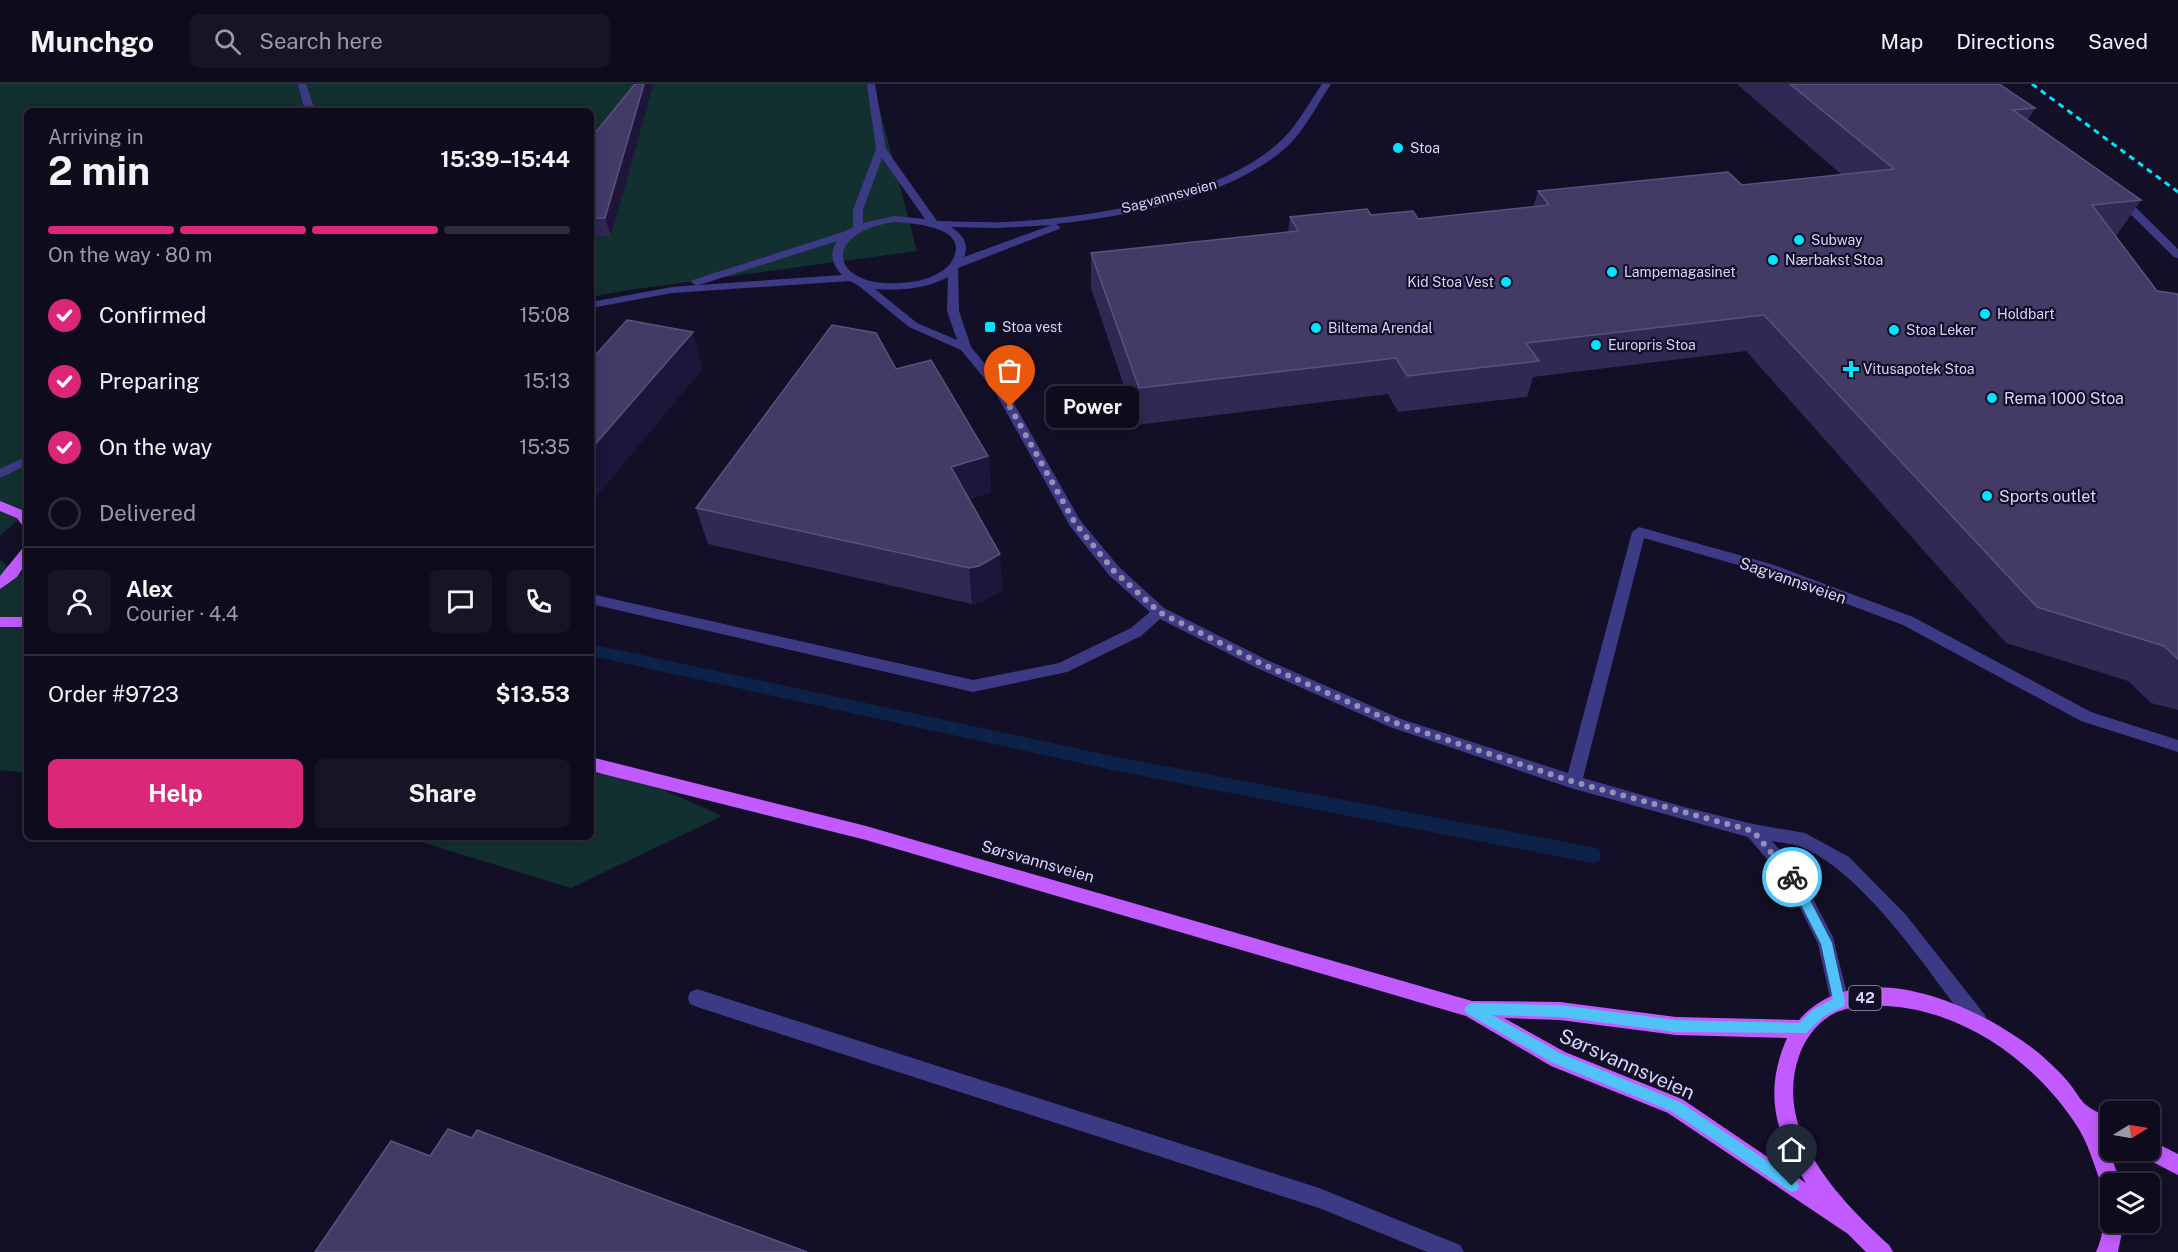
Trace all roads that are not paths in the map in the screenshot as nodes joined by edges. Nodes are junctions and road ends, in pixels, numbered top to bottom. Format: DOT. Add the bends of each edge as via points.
graph roads {
  1 [pos="302,84"];
  2 [pos="871,84"];
  3 [pos="1327,84"];
  4 [pos="309,108"];
  5 [pos="881,149"];
  6 [pos="2109,189"];
  7 [pos="1078,219"];
  8 [pos="934,223"];
  9 [pos="854,231"];
  10 [pos="2178,255"];
  11 [pos="955,266"];
  12 [pos="856,280"];
  13 [pos="672,290"];
  14 [pos="594,303"];
  15 [pos="965,348"];
  16 [pos="24,462"];
  17 [pos="0,474"];
  18 [pos="0,506"];
  19 [pos="24,518"];
  20 [pos="24,558"];
  21 [pos="0,584"];
  22 [pos="594,600"];
  23 [pos="1159,612"];
  24 [pos="0,622"];
  25 [pos="24,622"];
  26 [pos="2178,746"];
  27 [pos="594,765"];
  28 [pos="1574,782"];
  29 [pos="1753,831"];
  30 [pos="697,998"];
  31 [pos="1839,1002"];
  32 [pos="1470,1009"];
  33 [pos="1977,1022"];
  34 [pos="1802,1029"];
  35 [pos="2080,1113"];
  36 [pos="2100,1124"];
  37 [pos="2160,1155"];
  38 [pos="2178,1165"];
  39 [pos="2108,1173"];
  40 [pos="1851,1225"];
  41 [pos="2113,1233"];
  42 [pos="1453,1252"];
  43 [pos="1882,1252"];
  44 [pos="2107,1252"];
  1 -- 4 [label="street"];
  2 -- 5 [label="street"];
  3 -- 7 [label="street, Sagvannsveien" via="1279,148 1228,180 1191,194"];
  5 -- 8 [label="street"];
  5 -- 9 [label="street"];
  6 -- 10 [label="street"];
  7 -- 8 [label="street, Sagvannsveien" via="1005,225"];
  7 -- 11 [label="street, Sagvannsveien" via="1012,241"];
  8 -- 9 [label="street, Sagvannsveien" via="894,219"];
  8 -- 11 [label="street" via="951,231 960,241 961,252"];
  9 -- 12 [label="street" via="840,242 836,262"];
  9 -- 13 [label="street, Sagvannsveien"];
  11 -- 12 [label="street, Sagvannsveien" via="939,277 910,285 879,286"];
  11 -- 15 [label="street" via="953,311"];
  12 -- 13 [label="street, Sagvannsveien"];
  12 -- 15 [label="street" via="913,325"];
  13 -- 14 [label="street"];
  15 -- 23 [label="street" via="999,388 1075,523 1114,571"];
  16 -- 17 [label="street"];
  18 -- 19 [label="main road"];
  20 -- 21 [label="main road"];
  22 -- 23 [label="street" via="973,686 1062,668 1136,632"];
  23 -- 28 [label="street" via="1262,664 1396,723"];
  24 -- 25 [label="main road"];
  26 -- 28 [label="street, Sagvannsveien" via="2086,717 1908,621 1766,568 1639,531"];
  27 -- 32 [label="main road, Sørsvannsveien" via="866,833"];
  28 -- 29 [label="street"];
  29 -- 31 [label="street" via="1794,879 1827,943"];
  29 -- 33 [label="street" via="1805,840 1843,862 1900,921"];
  30 -- 42 [label="street" via="1319,1198"];
  31 -- 33 [label="main road, 42" via="1881,995 1928,1002"];
  31 -- 34 [label="main road, 42" via="1818,1013"];
  32 -- 34 [label="main road, Sørsvannsveien" via="1560,1011 1676,1026"];
  32 -- 40 [label="main road, Sørsvannsveien" via="1558,1059 1675,1106"];
  33 -- 35 [label="main road, 42" via="2016,1046 2051,1077"];
  34 -- 40 [label="main road, 42" via="1786,1058 1785,1068 1783,1096 1792,1138 1816,1183"];
  35 -- 36 [label="main road, 42"];
  35 -- 39 [label="main road, 42"];
  37 -- 38 [label="main road"];
  40 -- 43 [label="main road, 42"];
  41 -- 44 [label="main road"];
}
